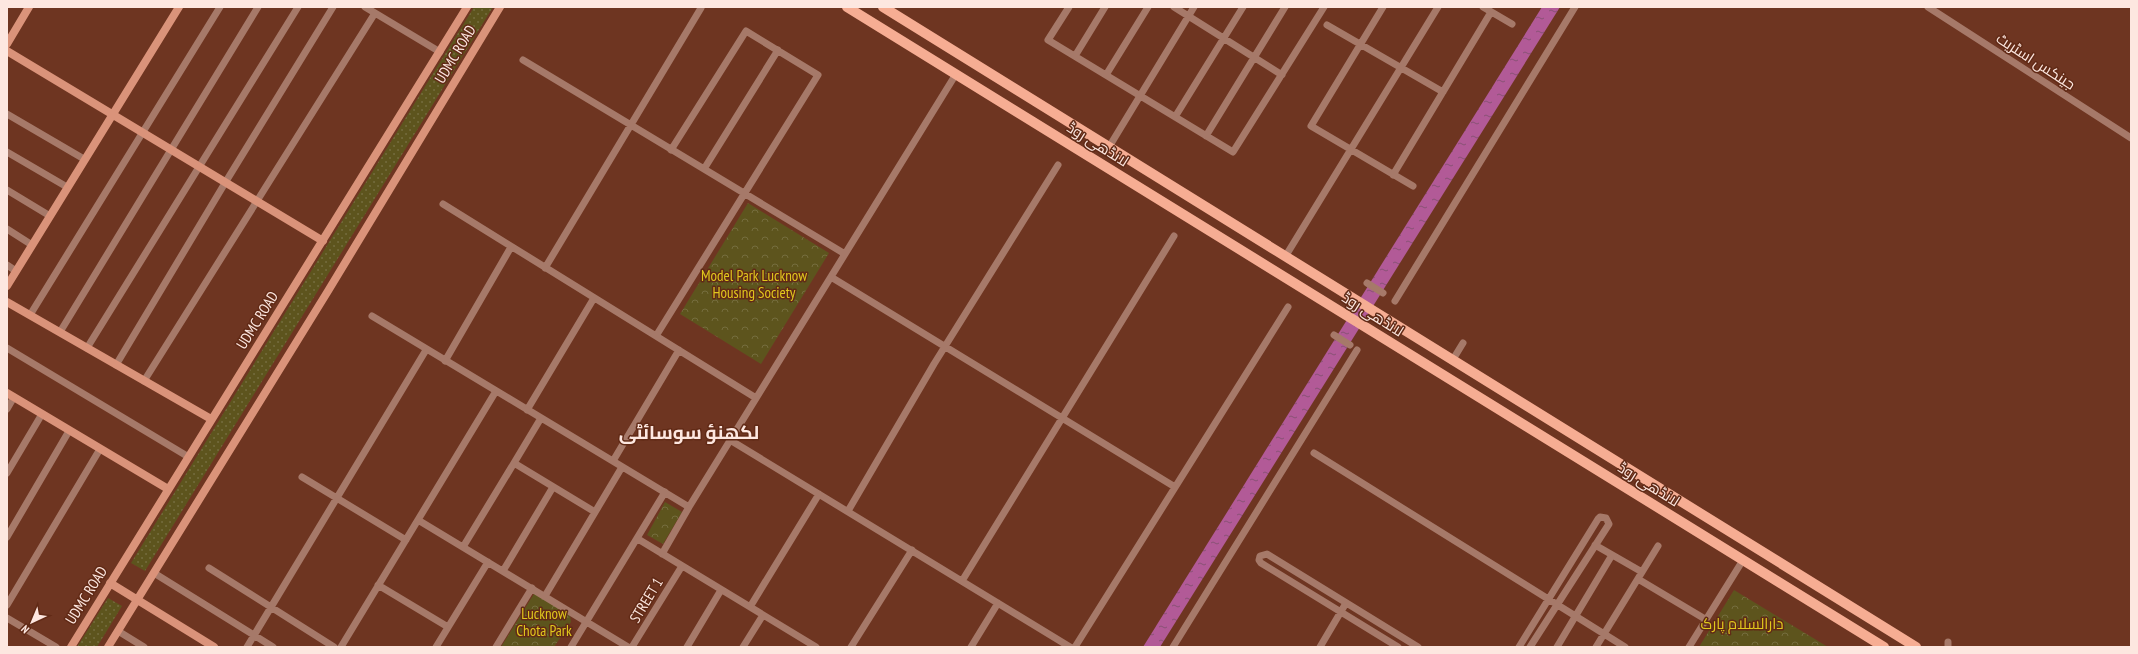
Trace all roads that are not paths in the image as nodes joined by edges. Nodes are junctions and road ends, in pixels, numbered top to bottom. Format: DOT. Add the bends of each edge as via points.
graph roads {
  1 [pos="29,7"];
  2 [pos="179,7"];
  3 [pos="220,7"];
  4 [pos="258,7"];
  5 [pos="298,7"];
  6 [pos="333,7"];
  7 [pos="365,7"];
  8 [pos="468,7"];
  9 [pos="500,7"];
  10 [pos="847,7"];
  11 [pos="883,7"];
  12 [pos="1069,7"];
  13 [pos="1105,7"];
  14 [pos="1148,7"];
  15 [pos="1174,7"];
  16 [pos="1194,7"];
  17 [pos="1243,7"];
  18 [pos="1285,7"];
  19 [pos="1324,7"];
  20 [pos="1382,7"];
  21 [pos="1438,7"];
  22 [pos="1483,7"];
  23 [pos="1575,7"];
  24 [pos="1928,7"];
  25 [pos="701,8"];
  26 [pos="1491,12"];
  27 [pos="375,13"];
  28 [pos="1188,16"];
  29 [pos="1512,24"];
  30 [pos="1327,25"];
  31 [pos="1224,38"];
  32 [pos="7,44"];
  33 [pos="1360,44"];
  34 [pos="778,50"];
  35 [pos="7,51"];
  36 [pos="440,52"];
  37 [pos="1075,56"];
  38 [pos="1254,57"];
  39 [pos="523,60"];
  40 [pos="1401,67"];
  41 [pos="956,74"];
  42 [pos="1106,75"];
  43 [pos="1282,75"];
  44 [pos="1443,92"];
  45 [pos="1140,96"];
  46 [pos="7,114"];
  47 [pos="112,114"];
  48 [pos="1175,117"];
  49 [pos="631,125"];
  50 [pos="142,132"];
  51 [pos="1206,136"];
  52 [pos="2131,138"];
  53 [pos="1109,147"];
  54 [pos="171,150"];
  55 [pos="672,150"];
  56 [pos="1350,150"];
  57 [pos="7,152"];
  58 [pos="84,160"];
  59 [pos="1058,165"];
  60 [pos="198,167"];
  61 [pos="704,169"];
  62 [pos="1393,175"];
  63 [pos="225,183"];
  64 [pos="1413,186"];
  65 [pos="67,187"];
  66 [pos="7,190"];
  67 [pos="744,194"];
  68 [pos="257,202"];
  69 [pos="443,204"];
  70 [pos="50,216"];
  71 [pos="7,229"];
  72 [pos="1174,236"];
  73 [pos="323,241"];
  74 [pos="32,244"];
  75 [pos="511,247"];
  76 [pos="845,254"];
  77 [pos="1285,257"];
  78 [pos="7,265"];
  79 [pos="546,268"];
  80 [pos="16,271"];
  81 [pos="831,277"];
  82 [pos="1367,283"];
  83 [pos="7,286"];
  84 [pos="1383,293"];
  85 [pos="594,298"];
  86 [pos="1395,301"];
  87 [pos="7,302"];
  88 [pos="1288,307"];
  89 [pos="30,316"];
  90 [pos="372,316"];
  91 [pos="60,332"];
  92 [pos="1334,335"];
  93 [pos="656,336"];
  94 [pos="1463,343"];
  95 [pos="1350,345"];
  96 [pos="945,346"];
  97 [pos="7,348"];
  98 [pos="87,348"];
  99 [pos="426,350"];
  100 [pos="679,350"];
  101 [pos="1357,350"];
  102 [pos="445,360"];
  103 [pos="1452,360"];
  104 [pos="116,365"];
  105 [pos="144,381"];
  106 [pos="496,391"];
  107 [pos="10,395"];
  108 [pos="756,398"];
  109 [pos="7,409"];
  110 [pos="527,410"];
  111 [pos="42,414"];
  112 [pos="541,418"];
  113 [pos="1062,418"];
  114 [pos="211,419"];
  115 [pos="70,431"];
  116 [pos="730,440"];
  117 [pos="100,449"];
  118 [pos="1314,453"];
  119 [pos="187,456"];
  120 [pos="613,461"];
  121 [pos="514,463"];
  122 [pos="622,467"];
  123 [pos="7,473"];
  124 [pos="302,477"];
  125 [pos="553,487"];
  126 [pos="1175,487"];
  127 [pos="168,489"];
  128 [pos="665,492"];
  129 [pos="819,494"];
  130 [pos="336,498"];
  131 [pos="689,507"];
  132 [pos="848,511"];
  133 [pos="595,512"];
  134 [pos="418,520"];
  135 [pos="7,537"];
  136 [pos="638,539"];
  137 [pos="406,540"];
  138 [pos="1595,545"];
  139 [pos="1658,546"];
  140 [pos="463,547"];
  141 [pos="912,550"];
  142 [pos="662,554"];
  143 [pos="1612,555"];
  144 [pos="1743,560"];
  145 [pos="488,562"];
  146 [pos="682,566"];
  147 [pos="209,568"];
  148 [pos="503,571"];
  149 [pos="1642,572"];
  150 [pos="154,573"];
  151 [pos="1638,579"];
  152 [pos="962,581"];
  153 [pos="110,583"];
  154 [pos="378,585"];
  155 [pos="532,588"];
  156 [pos="721,590"];
  157 [pos="545,596"];
  158 [pos="1548,599"];
  159 [pos="138,600"];
  160 [pos="998,603"];
  161 [pos="1346,603"];
  162 [pos="7,605"];
  163 [pos="1557,605"];
  164 [pos="271,607"];
  165 [pos="750,607"];
  166 [pos="1341,612"];
  167 [pos="763,615"];
  168 [pos="1576,616"];
  169 [pos="7,618"];
  170 [pos="1705,619"];
  171 [pos="587,622"];
  172 [pos="448,627"];
  173 [pos="118,631"];
  174 [pos="1604,634"];
  175 [pos="254,635"];
  176 [pos="803,644"];
  177 [pos="56,647"];
  178 [pos="71,647"];
  179 [pos="108,647"];
  180 [pos="144,647"];
  181 [pos="214,647"];
  182 [pos="247,647"];
  183 [pos="273,647"];
  184 [pos="334,647"];
  185 [pos="341,647"];
  186 [pos="436,647"];
  187 [pos="496,647"];
  188 [pos="571,647"];
  189 [pos="628,647"];
  190 [pos="632,647"];
  191 [pos="686,647"];
  192 [pos="743,647"];
  193 [pos="816,647"];
  194 [pos="851,647"];
  195 [pos="971,647"];
  196 [pos="1070,647"];
  197 [pos="1075,647"];
  198 [pos="1173,647"];
  199 [pos="1320,647"];
  200 [pos="1398,647"];
  201 [pos="1418,647"];
  202 [pos="1519,647"];
  203 [pos="1530,647"];
  204 [pos="1557,647"];
  205 [pos="1596,647"];
  206 [pos="1624,647"];
  207 [pos="1689,647"];
  208 [pos="1884,647"];
  209 [pos="1916,647"];
  1 -- 32 [label="main road"];
  2 -- 47 [label="main road"];
  3 -- 50 [label="street"];
  4 -- 54 [label="street"];
  5 -- 60 [label="street"];
  6 -- 63 [label="street"];
  7 -- 27 [label="street"];
  8 -- 36 [label="main road, UDMC ROAD"];
  9 -- 150 [label="main road, UDMC ROAD"];
  10 -- 41 [label="main road, لانڈھی روڈ"];
  11 -- 53 [label="main road, لانڈھی روڈ"];
  12 -- 37 [label="street" via="1048,40"];
  13 -- 37 [label="street"];
  14 -- 42 [label="street"];
  15 -- 28 [label="street"];
  16 -- 28 [label="street"];
  17 -- 31 [label="street"];
  18 -- 38 [label="street"];
  19 -- 43 [label="street"];
  20 -- 33 [label="street"];
  21 -- 40 [label="street"];
  22 -- 26 [label="street"];
  23 -- 86 [label="street"];
  24 -- 52 [label="street, جینکس اسٹریٹ"];
  25 -- 49 [label="street"];
  26 -- 29 [label="street"];
  26 -- 44 [label="street"];
  27 -- 36 [label="street"];
  27 -- 68 [label="street"];
  28 -- 31 [label="street"];
  28 -- 45 [label="street"];
  30 -- 33 [label="street"];
  31 -- 38 [label="street"];
  31 -- 48 [label="street"];
  33 -- 40 [label="street"];
  33 -- 56 [label="street" via="1311,126"];
  34 -- 55 [label="street" via="746,31"];
  34 -- 61 [label="street"];
  34 -- 67 [label="street" via="818,75"];
  35 -- 47 [label="main road"];
  36 -- 73 [label="main road, UDMC ROAD"];
  37 -- 42 [label="street"];
  38 -- 43 [label="street"];
  38 -- 51 [label="street"];
  39 -- 49 [label="street"];
  40 -- 44 [label="street"];
  40 -- 56 [label="street"];
  41 -- 76 [label="street"];
  41 -- 144 [label="main road, لانڈھی روڈ"];
  42 -- 45 [label="street"];
  43 -- 51 [label="street" via="1233,152"];
  44 -- 62 [label="street"];
  45 -- 48 [label="street"];
  45 -- 53 [label="street"];
  46 -- 58 [label="street"];
  47 -- 50 [label="main road"];
  47 -- 58 [label="main road"];
  48 -- 51 [label="street"];
  49 -- 55 [label="street"];
  49 -- 79 [label="street"];
  50 -- 54 [label="main road"];
  50 -- 89 [label="street"];
  53 -- 77 [label="main road, لانڈھی روڈ"];
  54 -- 60 [label="main road"];
  54 -- 91 [label="street"];
  55 -- 61 [label="street"];
  56 -- 62 [label="street"];
  56 -- 77 [label="street"];
  57 -- 65 [label="street"];
  58 -- 65 [label="main road"];
  59 -- 96 [label="street"];
  60 -- 63 [label="main road"];
  60 -- 98 [label="street"];
  61 -- 67 [label="street"];
  62 -- 64 [label="street"];
  63 -- 68 [label="main road"];
  63 -- 104 [label="street"];
  65 -- 70 [label="main road"];
  66 -- 70 [label="street"];
  67 -- 76 [label="street"];
  67 -- 93 [label="street"];
  68 -- 73 [label="main road"];
  68 -- 105 [label="street"];
  69 -- 75 [label="street"];
  70 -- 74 [label="main road"];
  71 -- 74 [label="street"];
  72 -- 113 [label="street"];
  73 -- 114 [label="main road, UDMC ROAD"];
  74 -- 80 [label="main road"];
  75 -- 79 [label="street"];
  75 -- 102 [label="street"];
  76 -- 81 [label="street"];
  77 -- 103 [label="main road, لانڈھی روڈ"];
  78 -- 80 [label="street"];
  79 -- 85 [label="street"];
  80 -- 83 [label="main road"];
  81 -- 96 [label="street"];
  81 -- 108 [label="street"];
  82 -- 84 [label="street"];
  85 -- 93 [label="street"];
  85 -- 110 [label="street"];
  87 -- 89 [label="main road"];
  88 -- 126 [label="street"];
  89 -- 91 [label="main road"];
  90 -- 99 [label="street"];
  91 -- 98 [label="main road"];
  92 -- 95 [label="street"];
  93 -- 100 [label="street"];
  94 -- 103 [label="street"];
  96 -- 113 [label="street"];
  96 -- 132 [label="street"];
  97 -- 119 [label="street"];
  98 -- 104 [label="main road"];
  99 -- 102 [label="street"];
  99 -- 130 [label="street"];
  100 -- 108 [label="street"];
  100 -- 120 [label="street"];
  101 -- 198 [label="street"];
  102 -- 106 [label="street"];
  103 -- 209 [label="main road, لانڈھی روڈ"];
  104 -- 105 [label="main road"];
  105 -- 114 [label="main road"];
  106 -- 110 [label="street"];
  106 -- 134 [label="street"];
  107 -- 109 [label="street"];
  107 -- 111 [label="main road"];
  108 -- 116 [label="street"];
  110 -- 112 [label="street"];
  111 -- 115 [label="main road"];
  111 -- 123 [label="street"];
  112 -- 120 [label="street"];
  112 -- 121 [label="street"];
  113 -- 126 [label="street"];
  113 -- 152 [label="street"];
  114 -- 119 [label="main road, UDMC ROAD"];
  115 -- 117 [label="main road"];
  115 -- 135 [label="street"];
  116 -- 129 [label="street"];
  116 -- 131 [label="street"];
  117 -- 127 [label="main road"];
  117 -- 162 [label="street"];
  118 -- 158 [label="street"];
  119 -- 127 [label="main road, UDMC ROAD"];
  120 -- 122 [label="street"];
  121 -- 125 [label="street"];
  121 -- 140 [label="street"];
  122 -- 128 [label="street"];
  122 -- 133 [label="street"];
  124 -- 130 [label="street"];
  125 -- 133 [label="street"];
  125 -- 148 [label="street"];
  126 -- 197 [label="street"];
  127 -- 153 [label="main road, UDMC ROAD"];
  128 -- 131 [label="street"];
  128 -- 136 [label="street"];
  129 -- 132 [label="street"];
  129 -- 165 [label="street"];
  130 -- 137 [label="street"];
  130 -- 164 [label="street"];
  131 -- 142 [label="street"];
  132 -- 141 [label="street"];
  133 -- 157 [label="street"];
  134 -- 137 [label="street"];
  134 -- 140 [label="street"];
  136 -- 142 [label="street"];
  136 -- 171 [label="street"];
  137 -- 154 [label="street"];
  138 -- 143 [label="street"];
  138 -- 158 [label="street" via="1609,524 1603,517 1598,519"];
  138 -- 163 [label="street"];
  139 -- 149 [label="street"];
  140 -- 145 [label="street"];
  141 -- 152 [label="street"];
  141 -- 194 [label="street"];
  142 -- 146 [label="street"];
  143 -- 149 [label="street"];
  143 -- 168 [label="street"];
  144 -- 170 [label="street"];
  144 -- 208 [label="main road, لانڈھی روڈ"];
  145 -- 148 [label="street"];
  145 -- 172 [label="street"];
  146 -- 156 [label="street"];
  146 -- 190 [label="street, STREET 1"];
  147 -- 164 [label="street"];
  148 -- 155 [label="street"];
  149 -- 151 [label="street"];
  150 -- 159 [label="main road, UDMC ROAD"];
  150 -- 175 [label="street"];
  151 -- 170 [label="street"];
  151 -- 174 [label="street"];
  152 -- 160 [label="street"];
  153 -- 159 [label="main road"];
  153 -- 178 [label="main road, UDMC ROAD"];
  154 -- 172 [label="street"];
  154 -- 185 [label="street"];
  155 -- 157 [label="street"];
  155 -- 187 [label="street"];
  156 -- 165 [label="street"];
  156 -- 191 [label="street"];
  157 -- 171 [label="street"];
  158 -- 163 [label="street"];
  158 -- 202 [label="street"];
  159 -- 173 [label="main road, UDMC ROAD"];
  159 -- 181 [label="main road"];
  160 -- 195 [label="street"];
  160 -- 196 [label="street"];
  161 -- 166 [label="street"];
  161 -- 166 [label="street" via="1267,554 1260,556 1261,563"];
  161 -- 201 [label="street"];
  163 -- 168 [label="street"];
  163 -- 203 [label="street"];
  164 -- 175 [label="street"];
  164 -- 184 [label="street"];
  165 -- 167 [label="street"];
  166 -- 199 [label="street"];
  166 -- 200 [label="street"];
  167 -- 176 [label="street"];
  167 -- 192 [label="street"];
  168 -- 174 [label="street"];
  168 -- 204 [label="street"];
  169 -- 177 [label="street"];
  170 -- 207 [label="street"];
  171 -- 188 [label="street"];
  171 -- 189 [label="street"];
  172 -- 186 [label="street"];
  173 -- 179 [label="main road, UDMC ROAD"];
  173 -- 180 [label="street"];
  174 -- 205 [label="street"];
  174 -- 206 [label="street"];
  175 -- 182 [label="street"];
  175 -- 183 [label="street"];
  176 -- 193 [label="street"];
}
